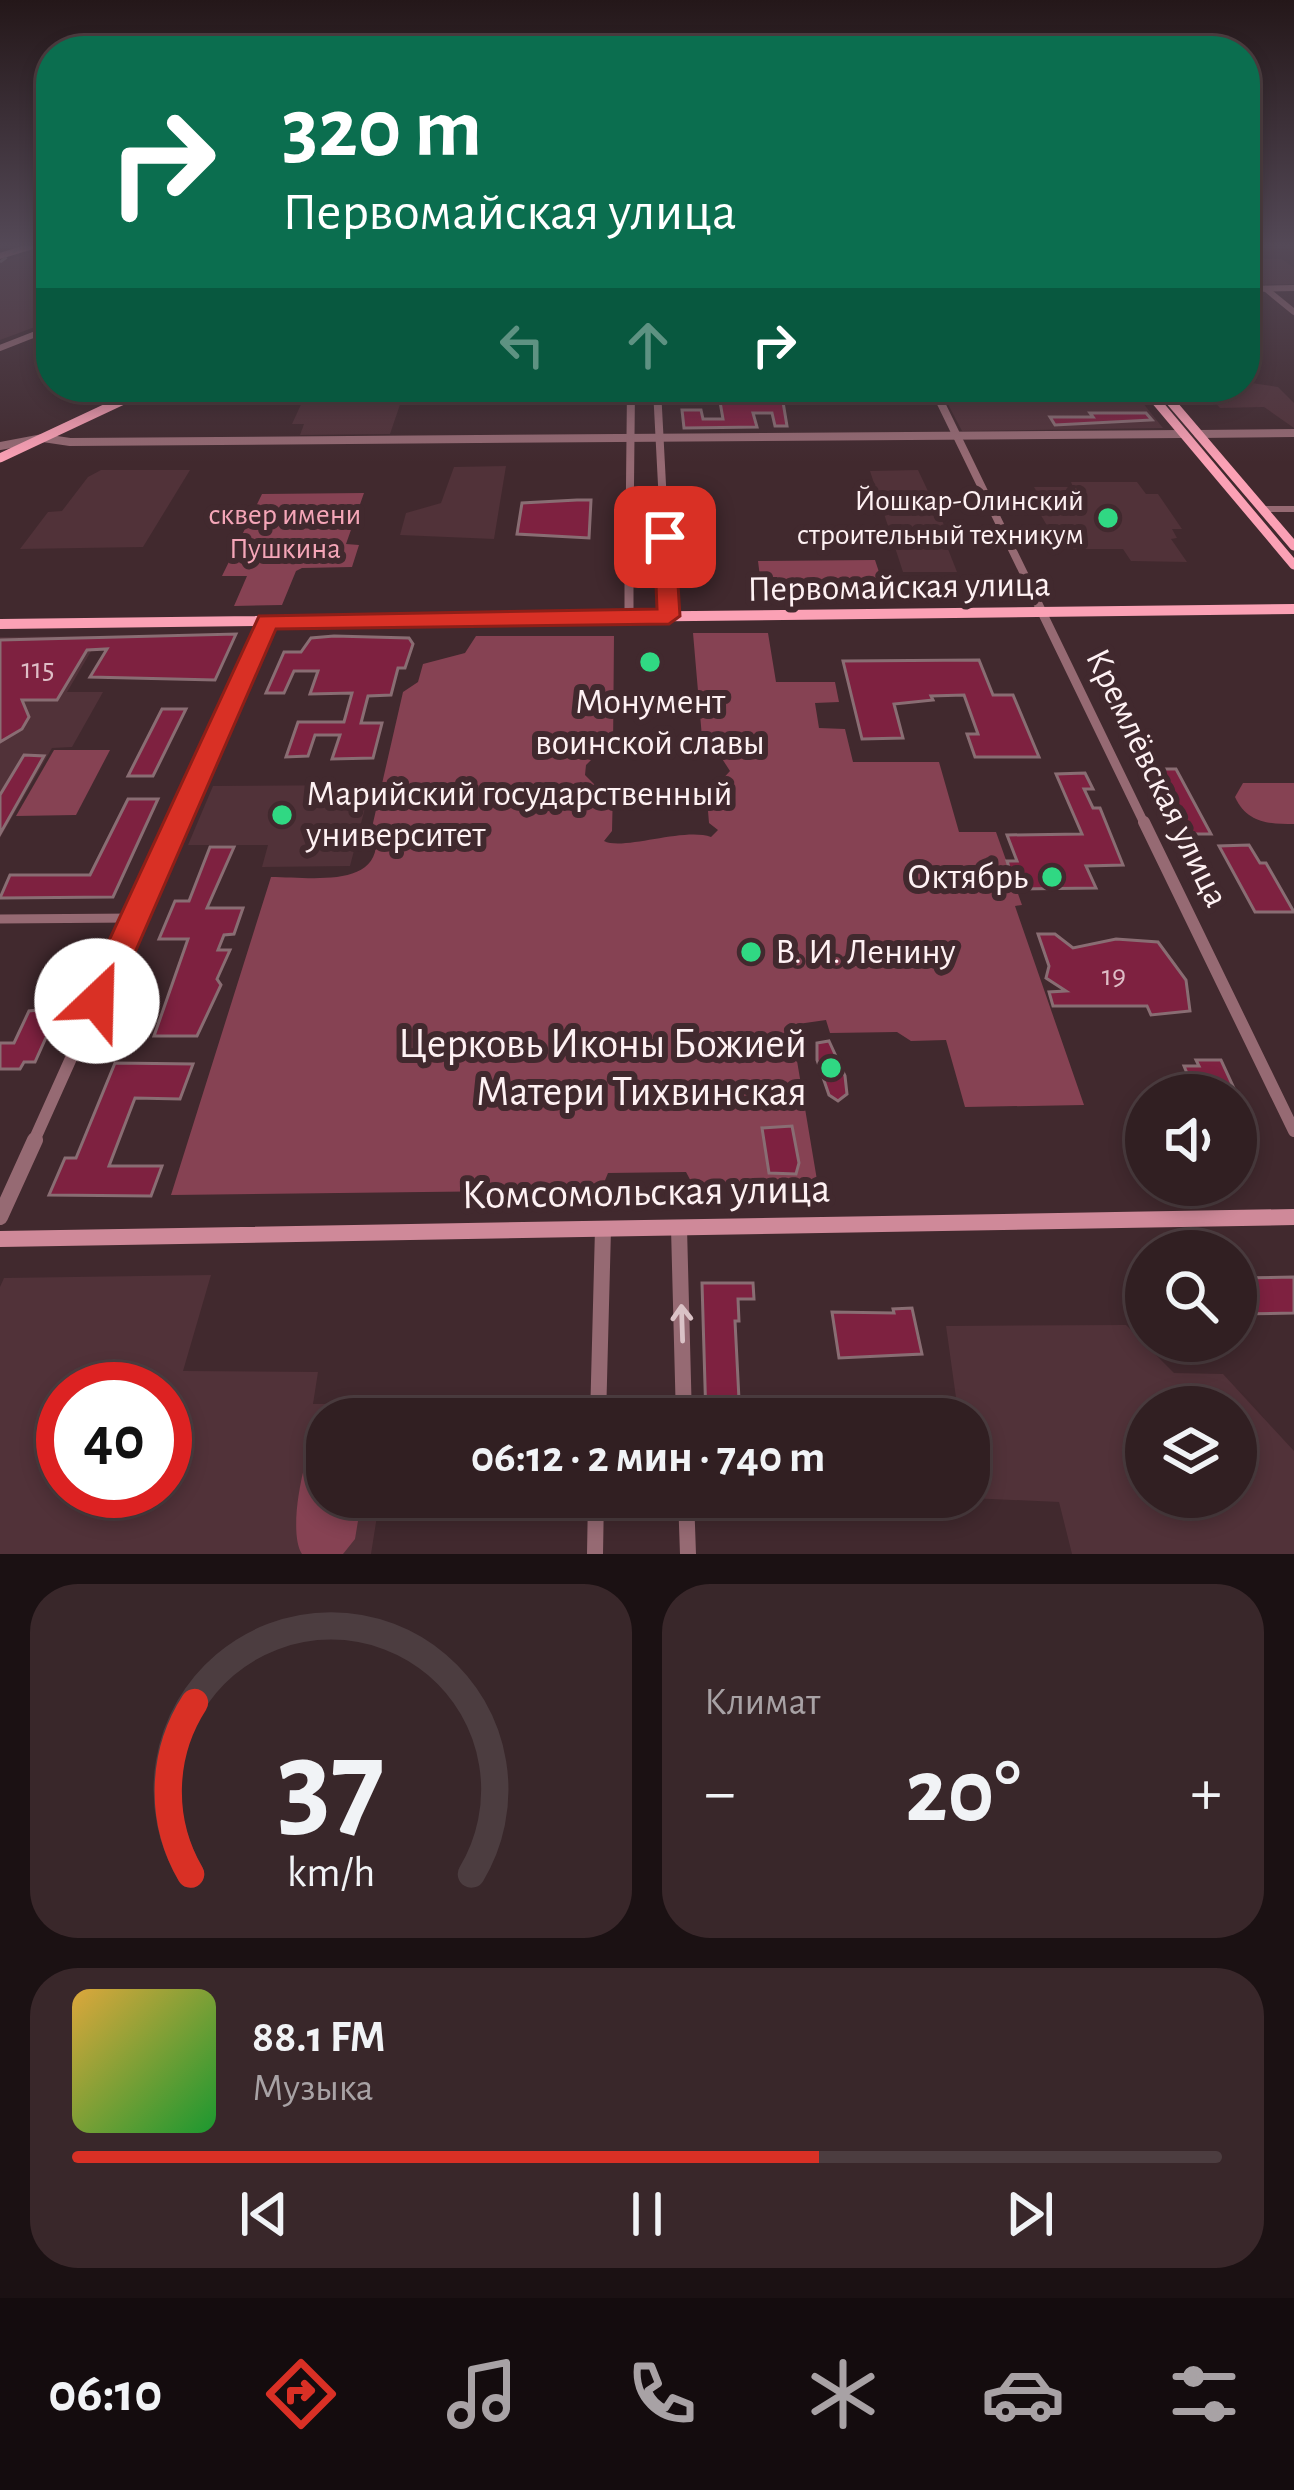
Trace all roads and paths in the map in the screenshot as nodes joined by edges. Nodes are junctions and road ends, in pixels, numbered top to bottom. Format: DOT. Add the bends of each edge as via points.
graph roads {
  1 [pos="36,334"];
  2 [pos="0,348"];
  3 [pos="119,402"];
  4 [pos="631,402"];
  5 [pos="658,402"];
  6 [pos="940,402"];
  7 [pos="1156,402"];
  8 [pos="1171,402"];
  9 [pos="1294,433"];
  10 [pos="1183,434"];
  11 [pos="1198,434"];
  12 [pos="956,436"];
  13 [pos="43,438"];
  14 [pos="630,438"];
  15 [pos="660,438"];
  16 [pos="1,456"];
  17 [pos="1262,509"];
  18 [pos="1294,509"];
  19 [pos="1294,546"];
  20 [pos="1294,565"];
  21 [pos="1294,609"];
  22 [pos="1042,612"];
  23 [pos="669,616"];
  24 [pos="629,617"];
  25 [pos="267,622"];
  26 [pos="0,624"];
  27 [pos="134,918"];
  28 [pos="0,919"];
  29 [pos="1294,1131"];
  30 [pos="0,1217"];
  31 [pos="1294,1217"];
  32 [pos="679,1228"];
  33 [pos="603,1229"];
  34 [pos="0,1239"];
  35 [pos="599,1398"];
  36 [pos="683,1398"];
  37 [pos="596,1518"];
  38 [pos="687,1518"];
  39 [pos="595,1554"];
  40 [pos="688,1554"];
  1 -- 2 [label="street"];
  3 -- 13 [label="main road"];
  4 -- 14 [label="street"];
  5 -- 15 [label="street"];
  6 -- 12 [label="street, Кремлёвская улица"];
  7 -- 10 [label="main road"];
  8 -- 11 [label="main road"];
  9 -- 11 [label="street"];
  10 -- 11 [label="main road"];
  10 -- 12 [label="street"];
  10 -- 20 [label="main road"];
  11 -- 17 [label="main road"];
  12 -- 15 [label="street"];
  12 -- 22 [label="street, Кремлёвская улица"];
  13 -- 14 [label="street"];
  13 -- 16 [label="main road"];
  13 -- 16 [label="street"];
  14 -- 15 [label="street"];
  14 -- 24 [label="street"];
  15 -- 23 [label="street"];
  17 -- 18 [label="street"];
  17 -- 19 [label="main road"];
  21 -- 22 [label="main road, Первомайская улица"];
  22 -- 23 [label="main road, Первомайская улица"];
  22 -- 29 [label="street, Кремлёвская улица"];
  23 -- 24 [label="main road, Первомайская улица"];
  24 -- 25 [label="main road, Первомайская улица"];
  25 -- 26 [label="main road, Первомайская улица"];
  25 -- 27 [label="street"];
  27 -- 28 [label="street"];
  27 -- 30 [label="street"];
  31 -- 32 [label="main road, Комсомольская улица"];
  32 -- 33 [label="main road, Комсомольская улица"];
  36 -- 32 [label="street, one-way"];
  33 -- 34 [label="main road, Комсомольская улица"];
  33 -- 35 [label="street"];
  37 -- 39 [label="street"];
  38 -- 40 [label="street"];
}
